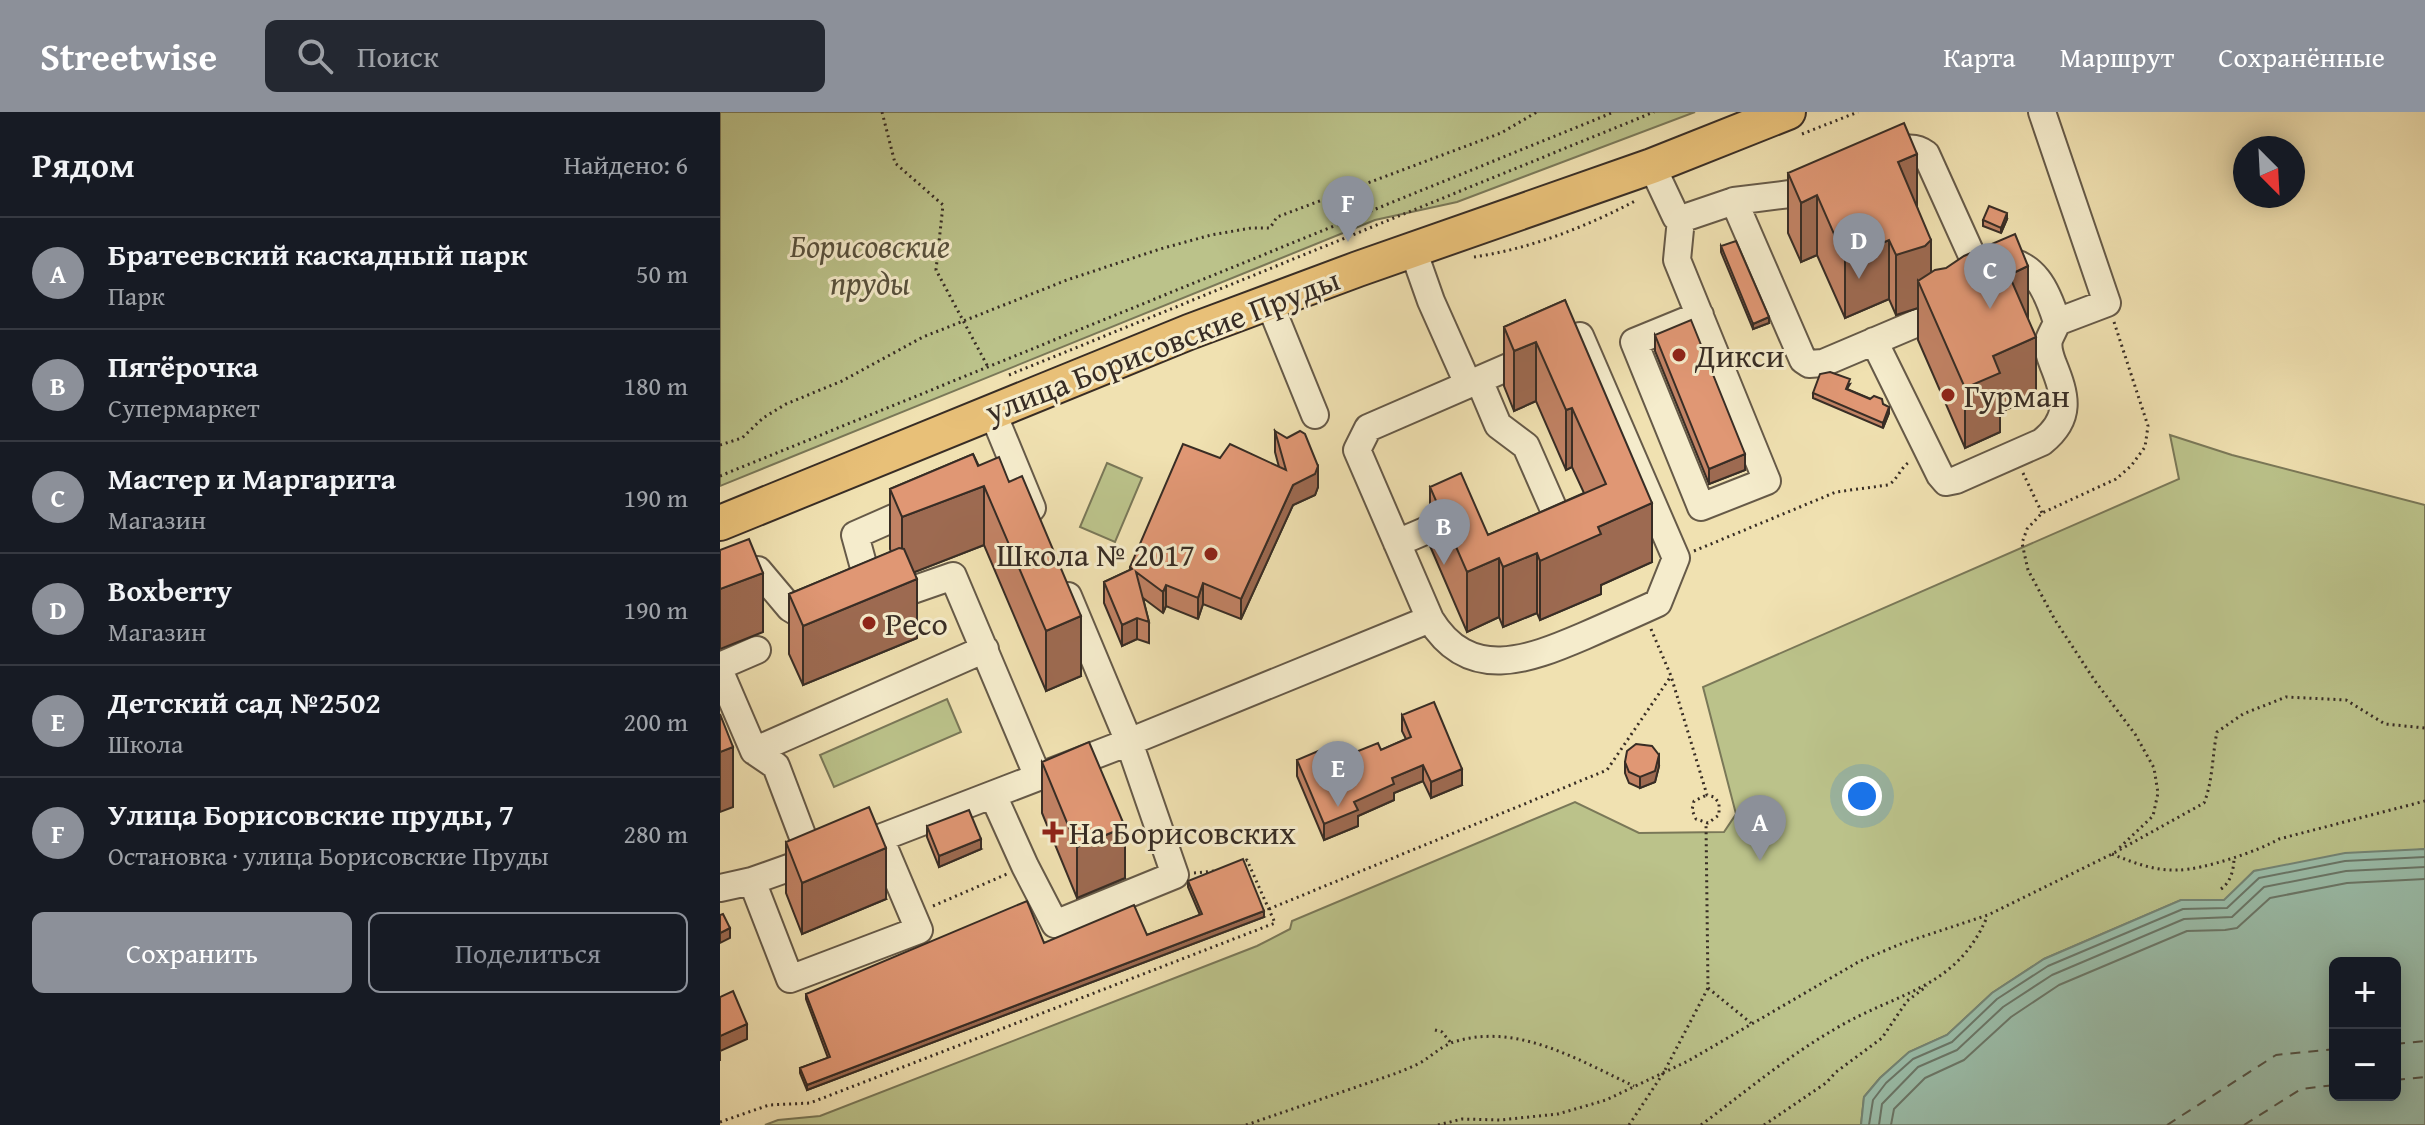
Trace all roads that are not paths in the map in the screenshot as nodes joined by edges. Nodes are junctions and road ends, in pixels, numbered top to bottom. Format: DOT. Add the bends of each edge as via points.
graph roads {
  1 [pos="1788,112"];
  2 [pos="2042,112"];
  3 [pos="1652,166"];
  4 [pos="1734,201"];
  5 [pos="1681,219"];
  6 [pos="1413,250"];
  7 [pos="1269,302"];
  8 [pos="1700,315"];
  9 [pos="1934,315"];
  10 [pos="2057,322"];
  11 [pos="1874,341"];
  12 [pos="1473,382"];
  13 [pos="992,411"];
  14 [pos="1315,415"];
  15 [pos="1014,466"];
  16 [pos="985,478"];
  17 [pos="942,497"];
  18 [pos="1482,520"];
  19 [pos="720,523"];
  20 [pos="1038,524"];
  21 [pos="1397,543"];
  22 [pos="1541,549"];
  23 [pos="1056,567"];
  24 [pos="720,585"];
  25 [pos="904,593"];
  26 [pos="1430,619"];
  27 [pos="985,649"];
  28 [pos="757,650"];
  29 [pos="720,666"];
  30 [pos="720,672"];
  31 [pos="1129,742"];
  32 [pos="754,751"];
  33 [pos="1038,777"];
  34 [pos="993,795"];
  35 [pos="880,838"];
  36 [pos="812,861"];
  37 [pos="752,881"];
  38 [pos="720,888"];
  1 -- 3 [label="main road, улица Борисовские Пруды"];
  2 -- 10 [label="lane" via="2107,303"];
  3 -- 5 [label="lane"];
  3 -- 6 [label="main road, улица Борисовские Пруды"];
  4 -- 5 [label="lane"];
  4 -- 10 [label="lane" via="1790,194 1917,148 1926,154 1968,270 2003,259 2024,265 2037,275"];
  4 -- 11 [label="lane" via="1803,360 1823,363"];
  5 -- 8 [label="lane" via="1677,260"];
  6 -- 7 [label="main road, улица Борисовские Пруды"];
  6 -- 12 [label="lane" via="1431,301"];
  7 -- 13 [label="main road, улица Борисовские Пруды"];
  7 -- 14 [label="lane"];
  8 -- 8 [label="lane" via="1767,481 1701,507 1634,342"];
  9 -- 11 [label="lane"];
  10 -- 11 [label="lane" via="2049,352 2065,395 2054,433 1946,482"];
  12 -- 21 [label="lane" via="1368,428 1357,450"];
  12 -- 22 [label="lane" via="1498,425 1526,446 1562,528 1556,543"];
  12 -- 26 [label="lane" via="1580,336 1676,558 1658,603 1538,655 1508,660 1476,657 1441,636"];
  13 -- 15 [label="lane"];
  13 -- 19 [label="main road, улица Борисовские Пруды"];
  15 -- 16 [label="lane"];
  15 -- 20 [label="lane"];
  17 -- 24 [label="lane" via="855,535 865,581 859,591 809,613 790,608 758,570"];
  18 -- 21 [label="lane" via="1477,508"];
  21 -- 26 [label="lane"];
  23 -- 31 [label="lane"];
  25 -- 27 [label="lane" via="953,576"];
  26 -- 31 [label="lane"];
  27 -- 32 [label="lane"];
  27 -- 33 [label="lane"];
  28 -- 29 [label="lane"];
  30 -- 32 [label="lane"];
  31 -- 33 [label="lane"];
  31 -- 34 [label="lane" via="1175,875 1055,924"];
  32 -- 36 [label="lane" via="776,766"];
  33 -- 34 [label="lane"];
  34 -- 35 [label="lane"];
  35 -- 36 [label="lane"];
  35 -- 37 [label="lane" via="919,930 790,979"];
  36 -- 37 [label="lane"];
  37 -- 38 [label="lane"];
}
